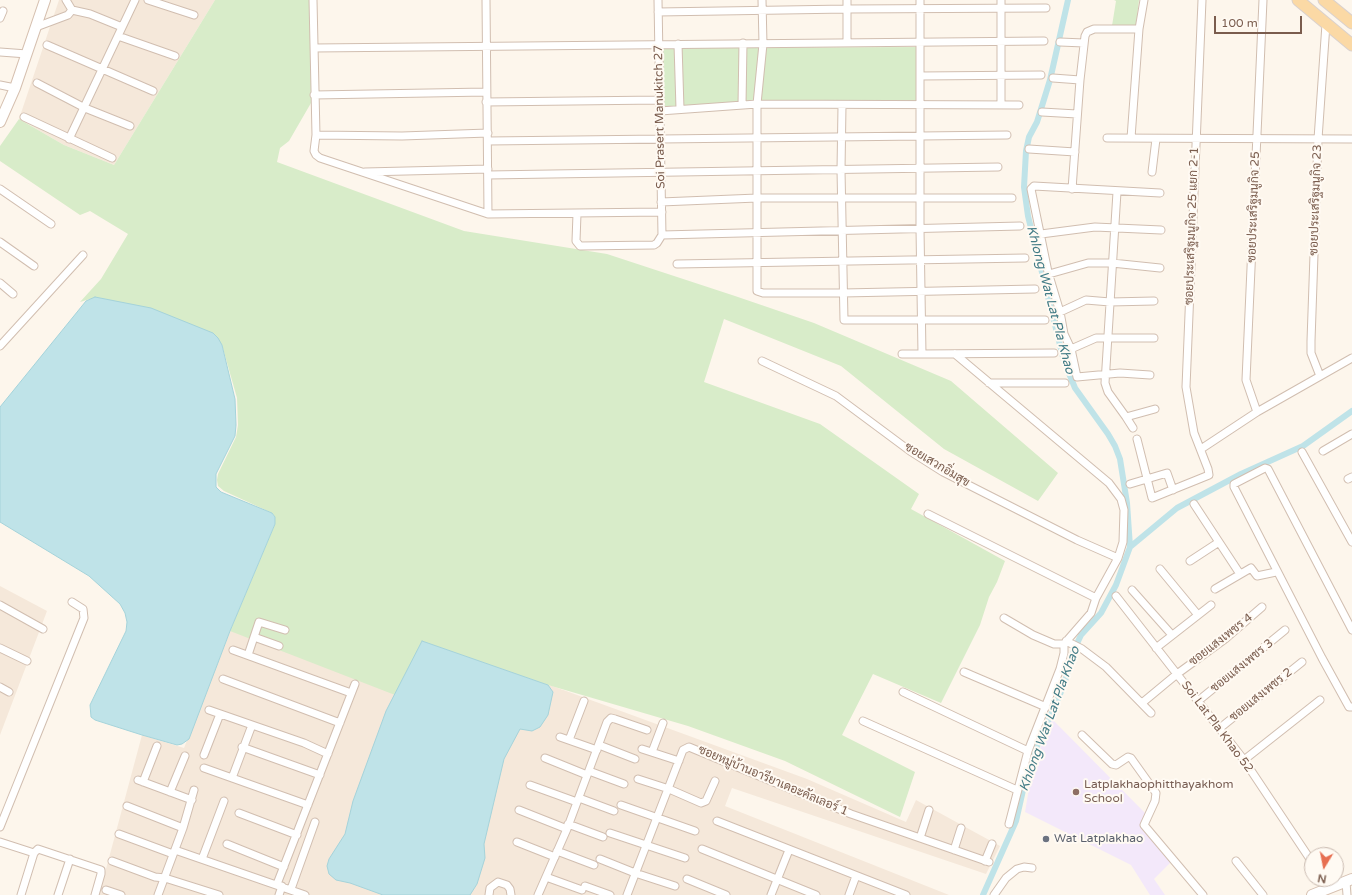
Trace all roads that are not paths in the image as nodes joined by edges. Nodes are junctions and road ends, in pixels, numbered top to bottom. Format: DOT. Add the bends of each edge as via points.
graph roads {
  1 [pos="45,0"];
  2 [pos="66,0"];
  3 [pos="135,0"];
  4 [pos="148,0"];
  5 [pos="313,0"];
  6 [pos="486,0"];
  7 [pos="658,0"];
  8 [pos="762,0"];
  9 [pos="847,0"];
  10 [pos="920,0"];
  11 [pos="1001,0"];
  12 [pos="1144,0"];
  13 [pos="1202,0"];
  14 [pos="1263,0"];
  15 [pos="1298,0"];
  16 [pos="1324,0"];
  17 [pos="1046,8"];
  18 [pos="847,9"];
  19 [pos="920,9"];
  20 [pos="1002,9"];
  21 [pos="72,10"];
  22 [pos="3,11"];
  23 [pos="762,11"];
  24 [pos="658,12"];
  25 [pos="194,15"];
  26 [pos="0,18"];
  27 [pos="1352,23"];
  28 [pos="1326,24"];
  29 [pos="36,27"];
  30 [pos="122,27"];
  31 [pos="1139,29"];
  32 [pos="118,36"];
  33 [pos="1044,41"];
  34 [pos="920,42"];
  35 [pos="1002,42"];
  36 [pos="1060,42"];
  37 [pos="1084,42"];
  38 [pos="847,43"];
  39 [pos="659,44"];
  40 [pos="678,44"];
  41 [pos="743,44"];
  42 [pos="763,44"];
  43 [pos="47,45"];
  44 [pos="1352,45"];
  45 [pos="314,48"];
  46 [pos="487,48"];
  47 [pos="0,52"];
  48 [pos="27,54"];
  49 [pos="175,56"];
  50 [pos="103,71"];
  51 [pos="1002,75"];
  52 [pos="1041,75"];
  53 [pos="920,76"];
  54 [pos="1053,78"];
  55 [pos="1080,80"];
  56 [pos="36,83"];
  57 [pos="0,85"];
  58 [pos="15,88"];
  59 [pos="152,91"];
  60 [pos="486,92"];
  61 [pos="314,94"];
  62 [pos="660,100"];
  63 [pos="486,102"];
  64 [pos="756,104"];
  65 [pos="919,104"];
  66 [pos="1001,104"];
  67 [pos="742,105"];
  68 [pos="1019,105"];
  69 [pos="842,106"];
  70 [pos="85,108"];
  71 [pos="680,109"];
  72 [pos="660,111"];
  73 [pos="1042,112"];
  74 [pos="1077,114"];
  75 [pos="24,117"];
  76 [pos="1,119"];
  77 [pos="130,126"];
  78 [pos="316,134"];
  79 [pos="1007,135"];
  80 [pos="920,136"];
  81 [pos="488,137"];
  82 [pos="841,137"];
  83 [pos="660,138"];
  84 [pos="757,138"];
  85 [pos="1107,138"];
  86 [pos="1132,138"];
  87 [pos="69,139"];
  88 [pos="1156,139"];
  89 [pos="1196,139"];
  90 [pos="1256,139"];
  91 [pos="1318,139"];
  92 [pos="1352,139"];
  93 [pos="1029,149"];
  94 [pos="1075,152"];
  95 [pos="112,158"];
  96 [pos="998,167"];
  97 [pos="920,168"];
  98 [pos="757,170"];
  99 [pos="841,170"];
  100 [pos="361,172"];
  101 [pos="488,172"];
  102 [pos="661,172"];
  103 [pos="1152,172"];
  104 [pos="0,189"];
  105 [pos="1072,189"];
  106 [pos="1117,192"];
  107 [pos="1160,193"];
  108 [pos="920,197"];
  109 [pos="756,198"];
  110 [pos="1012,198"];
  111 [pos="841,199"];
  112 [pos="661,202"];
  113 [pos="662,212"];
  114 [pos="488,214"];
  115 [pos="577,214"];
  116 [pos="51,224"];
  117 [pos="1020,226"];
  118 [pos="1114,228"];
  119 [pos="920,229"];
  120 [pos="842,230"];
  121 [pos="1161,230"];
  122 [pos="756,232"];
  123 [pos="1041,234"];
  124 [pos="662,235"];
  125 [pos="0,242"];
  126 [pos="83,255"];
  127 [pos="1025,258"];
  128 [pos="756,261"];
  129 [pos="921,261"];
  130 [pos="842,262"];
  131 [pos="1112,263"];
  132 [pos="677,264"];
  133 [pos="34,266"];
  134 [pos="1160,268"];
  135 [pos="1049,274"];
  136 [pos="0,283"];
  137 [pos="1035,289"];
  138 [pos="922,292"];
  139 [pos="843,293"];
  140 [pos="13,294"];
  141 [pos="1154,301"];
  142 [pos="1110,302"];
  143 [pos="1060,312"];
  144 [pos="1045,320"];
  145 [pos="922,321"];
  146 [pos="1108,338"];
  147 [pos="1154,338"];
  148 [pos="0,346"];
  149 [pos="1071,349"];
  150 [pos="1054,352"];
  151 [pos="902,354"];
  152 [pos="922,354"];
  153 [pos="955,354"];
  154 [pos="1352,358"];
  155 [pos="762,361"];
  156 [pos="1105,374"];
  157 [pos="1150,375"];
  158 [pos="1320,376"];
  159 [pos="989,383"];
  160 [pos="1065,383"];
  161 [pos="1155,409"];
  162 [pos="1257,412"];
  163 [pos="1126,417"];
  164 [pos="1132,428"];
  165 [pos="1350,435"];
  166 [pos="1137,438"];
  167 [pos="1352,443"];
  168 [pos="1200,449"];
  169 [pos="1323,451"];
  170 [pos="1302,452"];
  171 [pos="1146,480"];
  172 [pos="1130,484"];
  173 [pos="1173,490"];
  174 [pos="1194,504"];
  175 [pos="928,514"];
  176 [pos="1218,542"];
  177 [pos="1352,542"];
  178 [pos="1118,558"];
  179 [pos="1190,561"];
  180 [pos="1160,569"];
  181 [pos="1276,572"];
  182 [pos="1240,574"];
  183 [pos="1215,589"];
  184 [pos="1132,590"];
  185 [pos="1116,596"];
  186 [pos="1096,598"];
  187 [pos="72,602"];
  188 [pos="0,605"];
  189 [pos="1211,605"];
  190 [pos="1262,607"];
  191 [pos="1198,615"];
  192 [pos="1004,618"];
  193 [pos="43,629"];
  194 [pos="285,630"];
  195 [pos="1285,630"];
  196 [pos="1352,630"];
  197 [pos="1172,635"];
  198 [pos="254,637"];
  199 [pos="1066,643"];
  200 [pos="279,646"];
  201 [pos="0,648"];
  202 [pos="1156,648"];
  203 [pos="233,650"];
  204 [pos="248,655"];
  205 [pos="27,661"];
  206 [pos="1302,662"];
  207 [pos="964,672"];
  208 [pos="1177,674"];
  209 [pos="223,679"];
  210 [pos="355,684"];
  211 [pos="0,687"];
  212 [pos="9,692"];
  213 [pos="903,692"];
  214 [pos="351,693"];
  215 [pos="1320,700"];
  216 [pos="584,701"];
  217 [pos="1198,701"];
  218 [pos="1142,703"];
  219 [pos="1046,707"];
  220 [pos="1352,708"];
  221 [pos="209,710"];
  222 [pos="1151,713"];
  223 [pos="220,714"];
  224 [pos="863,721"];
  225 [pos="340,722"];
  226 [pos="663,723"];
  227 [pos="252,725"];
  228 [pos="1220,728"];
  229 [pos="648,730"];
  230 [pos="1082,735"];
  231 [pos="560,737"];
  232 [pos="569,740"];
  233 [pos="157,746"];
  234 [pos="242,747"];
  235 [pos="598,747"];
  236 [pos="642,749"];
  237 [pos="1028,751"];
  238 [pos="652,752"];
  239 [pos="328,754"];
  240 [pos="204,755"];
  241 [pos="185,756"];
  242 [pos="545,758"];
  243 [pos="634,759"];
  244 [pos="1244,760"];
  245 [pos="678,762"];
  246 [pos="204,768"];
  247 [pos="588,773"];
  248 [pos="320,775"];
  249 [pos="232,778"];
  250 [pos="638,779"];
  251 [pos="715,781"];
  252 [pos="624,784"];
  253 [pos="530,785"];
  254 [pos="669,789"];
  255 [pos="194,790"];
  256 [pos="1016,790"];
  257 [pos="170,792"];
  258 [pos="192,800"];
  259 [pos="578,800"];
  260 [pos="224,801"];
  261 [pos="308,805"];
  262 [pos="621,805"];
  263 [pos="127,806"];
  264 [pos="519,810"];
  265 [pos="929,810"];
  266 [pos="614,811"];
  267 [pos="238,813"];
  268 [pos="657,816"];
  269 [pos="717,820"];
  270 [pos="315,822"];
  271 [pos="1009,824"];
  272 [pos="568,826"];
  273 [pos="0,827"];
  274 [pos="183,828"];
  275 [pos="961,828"];
  276 [pos="695,831"];
  277 [pos="610,833"];
  278 [pos="119,834"];
  279 [pos="297,835"];
  280 [pos="603,837"];
  281 [pos="920,838"];
  282 [pos="0,842"];
  283 [pos="516,842"];
  284 [pos="227,844"];
  285 [pos="992,844"];
  286 [pos="646,846"];
  287 [pos="702,849"];
  288 [pos="789,850"];
  289 [pos="954,850"];
  290 [pos="1304,850"];
  291 [pos="174,852"];
  292 [pos="34,853"];
  293 [pos="556,854"];
  294 [pos="600,858"];
  295 [pos="685,858"];
  296 [pos="70,859"];
  297 [pos="202,859"];
  298 [pos="1236,860"];
  299 [pos="112,861"];
  300 [pos="594,865"];
  301 [pos="284,867"];
  302 [pos="1032,868"];
  303 [pos="635,873"];
  304 [pos="856,876"];
  305 [pos="546,877"];
  306 [pos="165,878"];
  307 [pos="687,879"];
  308 [pos="777,880"];
  309 [pos="1349,880"];
  310 [pos="280,885"];
  311 [pos="675,886"];
  312 [pos="1329,888"];
  313 [pos="291,889"];
  314 [pos="106,890"];
  315 [pos="895,893"];
  316 [pos="21,895"];
  317 [pos="58,895"];
  318 [pos="95,895"];
  319 [pos="121,895"];
  320 [pos="158,895"];
  321 [pos="219,895"];
  322 [pos="279,895"];
  323 [pos="305,895"];
  324 [pos="489,895"];
  325 [pos="510,895"];
  326 [pos="538,895"];
  327 [pos="610,895"];
  328 [pos="627,895"];
  329 [pos="726,895"];
  330 [pos="771,895"];
  331 [pos="816,895"];
  332 [pos="848,895"];
  333 [pos="906,895"];
  334 [pos="994,895"];
  335 [pos="1203,895"];
  336 [pos="1263,895"];
  337 [pos="1312,895"];
  338 [pos="1346,895"];
  1 -- 29 [label="street"];
  2 -- 21 [label="street"];
  3 -- 30 [label="street"];
  4 -- 25 [label="street"];
  5 -- 45 [label="street"];
  6 -- 46 [label="street"];
  7 -- 24 [label="street, Soi Prasert Manukitch 27"];
  8 -- 23 [label="street"];
  9 -- 18 [label="street"];
  10 -- 19 [label="street"];
  11 -- 20 [label="street"];
  12 -- 31 [label="street"];
  13 -- 89 [label="street, ซอยประเสริฐมนูกิจ 25 แยก 2-1"];
  14 -- 90 [label="street, ซอยประเสริฐมนูกิจ 25"];
  15 -- 28 [label="main road"];
  16 -- 27 [label="main road"];
  17 -- 20 [label="street"];
  18 -- 19 [label="street"];
  18 -- 23 [label="street"];
  18 -- 38 [label="street"];
  19 -- 20 [label="street"];
  19 -- 34 [label="street"];
  20 -- 35 [label="street"];
  21 -- 29 [label="street" via="68,16"];
  21 -- 30 [label="street" via="90,14"];
  22 -- 26 [label="street"];
  23 -- 24 [label="street"];
  23 -- 42 [label="street"];
  24 -- 39 [label="street, Soi Prasert Manukitch 27"];
  28 -- 44 [label="main road"];
  28 -- 91 [label="street, ซอยประเสริฐมนูกิจ 23"];
  29 -- 48 [label="street"];
  30 -- 32 [label="street"];
  31 -- 37 [label="street" via="1094,29 1087,32"];
  31 -- 86 [label="street"];
  32 -- 49 [label="street"];
  32 -- 50 [label="street"];
  33 -- 35 [label="street"];
  34 -- 35 [label="street"];
  34 -- 38 [label="street"];
  34 -- 53 [label="street"];
  35 -- 51 [label="street"];
  36 -- 37 [label="street"];
  37 -- 55 [label="street"];
  38 -- 42 [label="street"];
  39 -- 40 [label="street"];
  39 -- 46 [label="street"];
  39 -- 62 [label="street, Soi Prasert Manukitch 27"];
  40 -- 41 [label="street"];
  40 -- 71 [label="street"];
  41 -- 42 [label="street"];
  41 -- 67 [label="street"];
  42 -- 64 [label="street"];
  43 -- 50 [label="street"];
  45 -- 46 [label="street"];
  45 -- 61 [label="street"];
  46 -- 60 [label="street"];
  47 -- 48 [label="street"];
  48 -- 58 [label="street"];
  50 -- 59 [label="street"];
  50 -- 70 [label="street"];
  51 -- 52 [label="street"];
  51 -- 53 [label="street"];
  51 -- 66 [label="street"];
  53 -- 65 [label="street"];
  54 -- 55 [label="street"];
  55 -- 74 [label="street"];
  56 -- 70 [label="street"];
  57 -- 58 [label="street"];
  58 -- 76 [label="street"];
  60 -- 61 [label="street"];
  60 -- 63 [label="street"];
  61 -- 78 [label="street"];
  62 -- 63 [label="street"];
  62 -- 72 [label="street, Soi Prasert Manukitch 27"];
  63 -- 81 [label="street"];
  64 -- 67 [label="street"];
  64 -- 69 [label="street"];
  64 -- 84 [label="street"];
  65 -- 66 [label="street"];
  65 -- 69 [label="street"];
  65 -- 80 [label="street"];
  66 -- 68 [label="street"];
  67 -- 71 [label="street"];
  69 -- 82 [label="street"];
  70 -- 77 [label="street"];
  70 -- 87 [label="street"];
  71 -- 72 [label="street"];
  72 -- 83 [label="street, Soi Prasert Manukitch 27"];
  73 -- 74 [label="street"];
  74 -- 94 [label="street"];
  75 -- 87 [label="street"];
  78 -- 81 [label="street"];
  78 -- 100 [label="street" via="316,155"];
  79 -- 80 [label="street"];
  80 -- 82 [label="street"];
  80 -- 97 [label="street"];
  81 -- 83 [label="street"];
  81 -- 101 [label="street"];
  82 -- 84 [label="street"];
  82 -- 99 [label="street"];
  83 -- 84 [label="street"];
  83 -- 102 [label="street, Soi Prasert Manukitch 27"];
  84 -- 98 [label="street"];
  85 -- 86 [label="street"];
  86 -- 88 [label="street"];
  87 -- 95 [label="street"];
  88 -- 89 [label="street"];
  88 -- 103 [label="street"];
  89 -- 90 [label="street"];
  89 -- 168 [label="street, ซอยประเสริฐมนูกิจ 25 แยก 2-1" via="1186,387 1194,433"];
  90 -- 91 [label="street"];
  90 -- 162 [label="street, ซอยประเสริฐมนูกิจ 25" via="1246,380"];
  91 -- 92 [label="street"];
  91 -- 158 [label="street, ซอยประเสริฐมนูกิจ 23" via="1311,353"];
  93 -- 94 [label="street"];
  94 -- 105 [label="street"];
  96 -- 97 [label="street"];
  97 -- 99 [label="street"];
  97 -- 108 [label="street"];
  98 -- 99 [label="street"];
  98 -- 102 [label="street"];
  98 -- 109 [label="street"];
  99 -- 111 [label="street"];
  100 -- 101 [label="street"];
  100 -- 114 [label="street"];
  101 -- 102 [label="street"];
  101 -- 114 [label="street"];
  102 -- 112 [label="street, Soi Prasert Manukitch 27"];
  104 -- 116 [label="street"];
  105 -- 106 [label="street"];
  105 -- 123 [label="street" via="1034,186 1032,188"];
  106 -- 107 [label="street"];
  106 -- 118 [label="street"];
  108 -- 110 [label="street"];
  108 -- 111 [label="street"];
  108 -- 119 [label="street"];
  109 -- 111 [label="street"];
  109 -- 112 [label="street"];
  109 -- 122 [label="street"];
  111 -- 120 [label="street"];
  112 -- 113 [label="street, Soi Prasert Manukitch 27"];
  113 -- 115 [label="street"];
  113 -- 124 [label="street, Soi Prasert Manukitch 27"];
  114 -- 115 [label="street"];
  115 -- 124 [label="street" via="576,241 580,246 654,245"];
  117 -- 119 [label="street"];
  118 -- 121 [label="street"];
  118 -- 123 [label="street" via="1083,228"];
  118 -- 131 [label="street"];
  119 -- 120 [label="street"];
  119 -- 129 [label="street"];
  120 -- 122 [label="street"];
  120 -- 130 [label="street"];
  122 -- 124 [label="street"];
  122 -- 128 [label="street"];
  123 -- 135 [label="street"];
  125 -- 133 [label="street"];
  126 -- 148 [label="street"];
  127 -- 129 [label="street"];
  128 -- 130 [label="street"];
  128 -- 132 [label="street"];
  128 -- 139 [label="street" via="758,292"];
  129 -- 130 [label="street"];
  129 -- 138 [label="street"];
  130 -- 139 [label="street"];
  131 -- 134 [label="street"];
  131 -- 135 [label="street" via="1088,263"];
  131 -- 142 [label="street"];
  135 -- 143 [label="street"];
  136 -- 140 [label="street"];
  137 -- 138 [label="street"];
  138 -- 139 [label="street"];
  138 -- 145 [label="street"];
  139 -- 145 [label="street" via="844,320"];
  141 -- 142 [label="street"];
  142 -- 143 [label="street" via="1086,300"];
  142 -- 146 [label="street"];
  143 -- 149 [label="street" via="1064,334"];
  144 -- 145 [label="street"];
  145 -- 152 [label="street"];
  146 -- 147 [label="street"];
  146 -- 149 [label="street" via="1096,338"];
  146 -- 156 [label="street"];
  149 -- 156 [label="street" via="1077,377"];
  150 -- 153 [label="street"];
  151 -- 152 [label="street"];
  152 -- 153 [label="street"];
  153 -- 159 [label="street"];
  154 -- 158 [label="street"];
  155 -- 178 [label="street, ซอยเสวกอิ่มสุข" via="836,396 943,472"];
  156 -- 157 [label="street"];
  156 -- 163 [label="street" via="1108,392"];
  158 -- 162 [label="street"];
  159 -- 160 [label="street"];
  159 -- 178 [label="street" via="1109,483 1121,499 1124,510 1123,542"];
  161 -- 163 [label="street"];
  162 -- 168 [label="street"];
  163 -- 164 [label="street"];
  165 -- 167 [label="street"];
  165 -- 169 [label="street"];
  166 -- 171 [label="street"];
  168 -- 173 [label="street, ซอยประเสริฐมนูกิจ 25 แยก 2-1" via="1208,475"];
  170 -- 177 [label="street"];
  171 -- 172 [label="street"];
  171 -- 173 [label="street" via="1168,473"];
  171 -- 173 [label="street" via="1152,498"];
  174 -- 176 [label="street"];
  175 -- 186 [label="street"];
  176 -- 179 [label="street"];
  176 -- 182 [label="street"];
  178 -- 186 [label="street"];
  180 -- 191 [label="street"];
  181 -- 182 [label="street" via="1257,576 1251,568"];
  181 -- 196 [label="street" via="1233,486 1265,468 1268,469"];
  181 -- 220 [label="street" via="1349,707"];
  182 -- 183 [label="street"];
  184 -- 197 [label="street"];
  185 -- 202 [label="street, Soi Lat Pla Khao 52"];
  186 -- 199 [label="street" via="1091,613"];
  187 -- 273 [label="street" via="83,610 84,618"];
  188 -- 193 [label="street"];
  189 -- 191 [label="street"];
  190 -- 208 [label="street, ซอยแสงเพชร 4" via="1225,639"];
  191 -- 197 [label="street"];
  192 -- 199 [label="street" via="1034,636 1054,644"];
  194 -- 198 [label="street" via="259,622"];
  195 -- 217 [label="street, ซอยแสงเพชร 3"];
  197 -- 202 [label="street"];
  198 -- 200 [label="street"];
  198 -- 204 [label="street"];
  199 -- 218 [label="street" via="1082,649 1106,667"];
  199 -- 219 [label="street"];
  201 -- 205 [label="street"];
  202 -- 208 [label="street, Soi Lat Pla Khao 52"];
  203 -- 204 [label="street"];
  204 -- 214 [label="street"];
  206 -- 228 [label="street, ซอยแสงเพชร 2"];
  207 -- 219 [label="street"];
  208 -- 217 [label="street, Soi Lat Pla Khao 52"];
  208 -- 218 [label="street, ซอยแสงเพชร 4"];
  209 -- 225 [label="street"];
  210 -- 214 [label="street"];
  211 -- 212 [label="street"];
  213 -- 237 [label="street"];
  214 -- 225 [label="street"];
  215 -- 244 [label="street"];
  216 -- 232 [label="street"];
  217 -- 228 [label="street, Soi Lat Pla Khao 52"];
  218 -- 222 [label="street"];
  219 -- 237 [label="street"];
  221 -- 223 [label="street"];
  223 -- 227 [label="street"];
  223 -- 240 [label="street"];
  224 -- 256 [label="street"];
  225 -- 239 [label="street"];
  226 -- 238 [label="street"];
  227 -- 234 [label="street"];
  227 -- 239 [label="street"];
  228 -- 244 [label="street, Soi Lat Pla Khao 52"];
  229 -- 235 [label="street" via="611,718 607,722"];
  230 -- 335 [label="street" via="1112,764 1116,765 1128,757 1131,758 1156,793 1144,825"];
  231 -- 232 [label="street"];
  232 -- 235 [label="street"];
  233 -- 257 [label="street" via="140,781"];
  234 -- 248 [label="street"];
  234 -- 249 [label="street"];
  235 -- 243 [label="street"];
  235 -- 247 [label="street"];
  236 -- 238 [label="street"];
  237 -- 256 [label="street"];
  238 -- 245 [label="street"];
  239 -- 248 [label="street"];
  241 -- 257 [label="street"];
  242 -- 247 [label="street"];
  244 -- 290 [label="street, Soi Lat Pla Khao 52"];
  245 -- 254 [label="street, ซอยหมู่บ้านอารียาเดอะคัลเลอร์ 1"];
  245 -- 281 [label="street, ซอยหมู่บ้านอารียาเดอะคัลเลอร์ 1" via="684,748 694,748 843,811"];
  246 -- 249 [label="street"];
  247 -- 252 [label="street"];
  247 -- 259 [label="street"];
  248 -- 261 [label="street"];
  249 -- 261 [label="street"];
  250 -- 254 [label="street"];
  251 -- 254 [label="street" via="704,803"];
  253 -- 259 [label="street"];
  254 -- 268 [label="street, ซอยหมู่บ้านอารียาเดอะคัลเลอร์ 1"];
  255 -- 258 [label="street"];
  256 -- 271 [label="street"];
  257 -- 258 [label="street"];
  258 -- 274 [label="street"];
  259 -- 266 [label="street"];
  259 -- 272 [label="street"];
  260 -- 297 [label="street"];
  261 -- 279 [label="street"];
  262 -- 268 [label="street"];
  263 -- 274 [label="street"];
  264 -- 272 [label="street"];
  265 -- 281 [label="street"];
  267 -- 279 [label="street"];
  268 -- 276 [label="street"];
  268 -- 286 [label="street, ซอยหมู่บ้านอารียาเดอะคัลเลอร์ 1"];
  269 -- 288 [label="street"];
  270 -- 313 [label="street"];
  272 -- 280 [label="street"];
  272 -- 293 [label="street"];
  274 -- 291 [label="street"];
  275 -- 289 [label="street"];
  277 -- 286 [label="street"];
  278 -- 291 [label="street"];
  279 -- 301 [label="street"];
  281 -- 289 [label="street, ซอยหมู่บ้านอารียาเดอะคัลเลอร์ 1"];
  282 -- 292 [label="street"];
  283 -- 293 [label="street"];
  284 -- 301 [label="street"];
  285 -- 289 [label="street, ซอยหมู่บ้านอารียาเดอะคัลเลอร์ 1" via="987,862"];
  286 -- 295 [label="street"];
  286 -- 303 [label="street, ซอยหมู่บ้านอารียาเดอะคัลเลอร์ 1"];
  287 -- 308 [label="street"];
  288 -- 304 [label="street"];
  288 -- 308 [label="street"];
  291 -- 297 [label="street"];
  291 -- 306 [label="street"];
  292 -- 296 [label="street" via="38,849"];
  292 -- 316 [label="street"];
  293 -- 300 [label="street"];
  293 -- 305 [label="street"];
  294 -- 303 [label="street"];
  296 -- 317 [label="street"];
  296 -- 318 [label="street" via="101,870"];
  297 -- 310 [label="street"];
  298 -- 336 [label="street"];
  299 -- 306 [label="street" via="155,877"];
  301 -- 310 [label="street"];
  302 -- 334 [label="street" via="1017,869 1006,878"];
  303 -- 311 [label="street"];
  303 -- 328 [label="street, ซอยหมู่บ้านอารียาเดอะคัลเลอร์ 1"];
  304 -- 315 [label="street"];
  304 -- 332 [label="street"];
  305 -- 326 [label="street"];
  305 -- 327 [label="street"];
  306 -- 320 [label="street"];
  306 -- 321 [label="street"];
  307 -- 329 [label="street"];
  308 -- 330 [label="street"];
  308 -- 331 [label="street"];
  309 -- 312 [label="street"];
  309 -- 338 [label="street"];
  310 -- 313 [label="street"];
  310 -- 322 [label="street"];
  312 -- 337 [label="street"];
  313 -- 323 [label="street"];
  314 -- 319 [label="street"];
  315 -- 333 [label="street"];
  324 -- 325 [label="street" via="490,888 498,882 507,885"];
}
